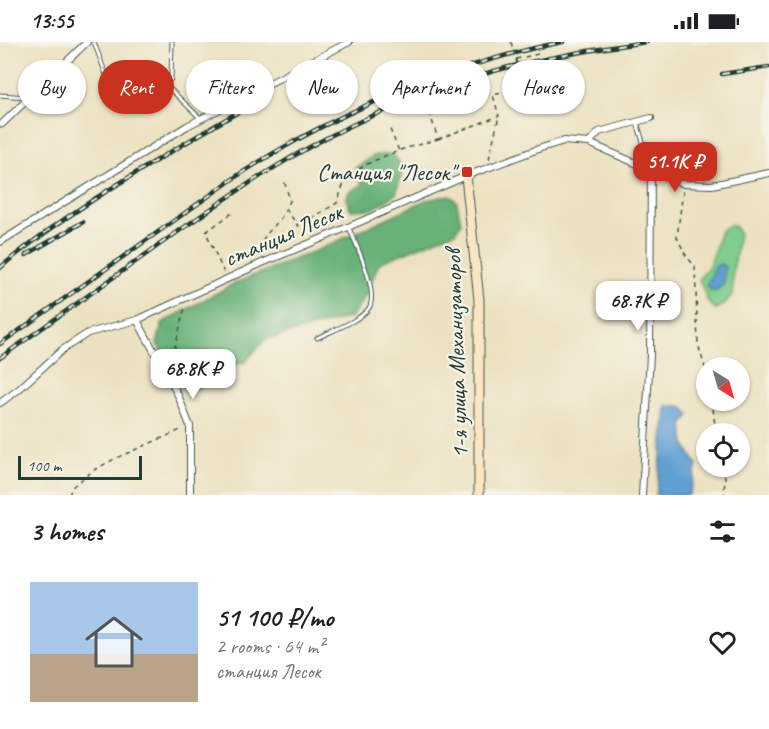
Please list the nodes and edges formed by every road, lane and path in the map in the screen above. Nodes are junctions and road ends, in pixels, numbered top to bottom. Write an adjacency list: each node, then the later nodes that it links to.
1 (87, 42): 8 (street)
2 (94, 42): 9 (lane)
3 (172, 42): 10 (lane)
4 (350, 42): 18 (street)
5 (512, 42): 7 (path, bridge)
6 (542, 53): 7 (path)
7 (516, 59): 16 (path, bridge)
8 (69, 60)
9 (101, 60)
10 (172, 60)
11 (174, 93): 18 (lane)
12 (0, 95): 13 (lane)
13 (18, 96)
14 (18, 110): 20 (street)
15 (430, 114): 22 (path)
16 (499, 116): 22 (path); 25 (path)
17 (651, 118): 19 (street)
18 (202, 119): 34 (street)
19 (637, 122): 23 (street); 26 (lane)
20 (2, 124)
21 (389, 127): 24 (path)
22 (438, 139): 24 (path)
23 (589, 143): 25 (street, станция Лесок); 26 (street, станция Лесок)
24 (399, 151): 31 (path)
25 (487, 168): 28 (street, станция Лесок)
26 (651, 169): 30 (street, станция Лесок); 48 (street)
27 (769, 173): 30 (street, станция Лесок)
28 (466, 176): 33 (street, станция Лесок); 47 (street, 1-я улица Механизаторов)
29 (284, 180): 31 (path)
30 (684, 184): 40 (path)
31 (286, 209): 35 (path)
32 (232, 213): 36 (path)
33 (349, 227): 35 (street, станция Лесок); 39 (lane)
34 (0, 243)
35 (254, 266): 36 (street, станция Лесок)
36 (226, 279): 37 (street, станция Лесок)
37 (187, 297): 38 (street, станция Лесок); 41 (path)
38 (137, 320): 41 (street); 42 (street, станция Лесок)
39 (317, 338)
40 (702, 357)
41 (168, 377): 43 (street)
42 (0, 403)
43 (190, 426): 45 (path); 46 (street)
44 (725, 477): 49 (path)
45 (69, 495)
46 (190, 495)
47 (479, 495)
48 (642, 495)
49 (724, 495)

